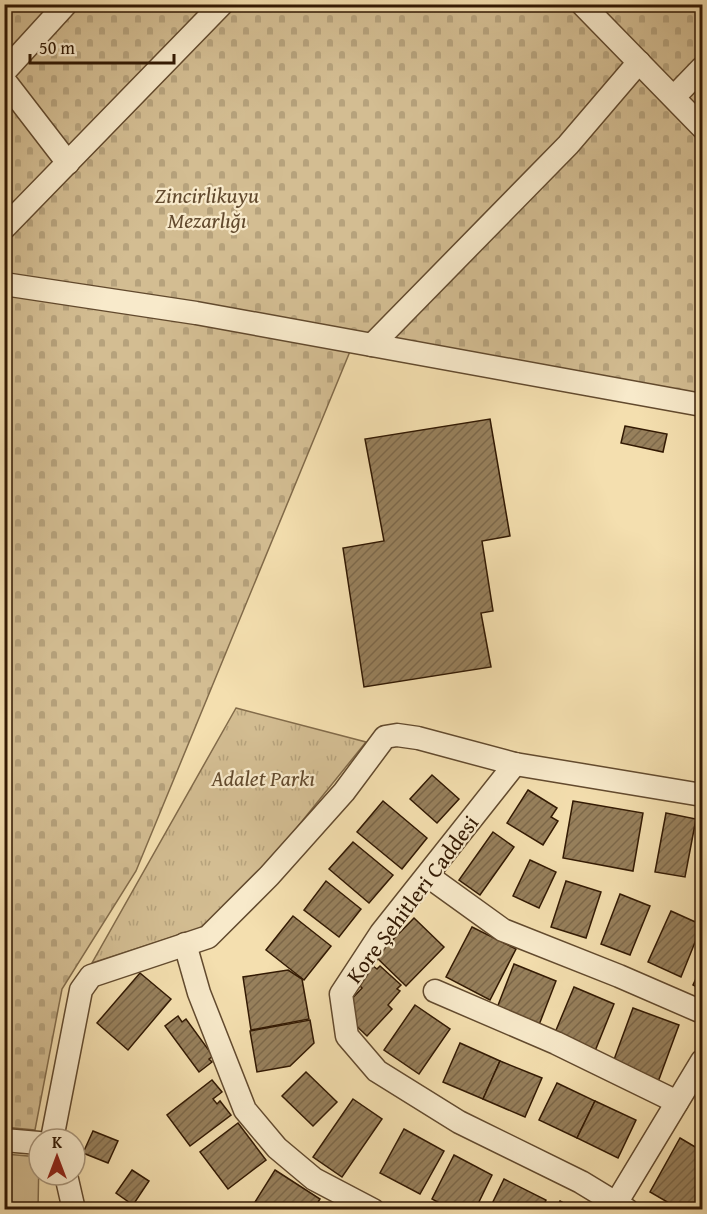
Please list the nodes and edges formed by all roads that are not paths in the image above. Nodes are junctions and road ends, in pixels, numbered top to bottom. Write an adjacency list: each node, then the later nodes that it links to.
1 (66, 4): 6 (street)
2 (222, 4): 10 (street)
3 (582, 4): 4 (street)
4 (639, 62): 8 (street); 13 (street)
5 (702, 68): 8 (street)
6 (4, 72)
7 (4, 80): 10 (street)
8 (674, 97): 9 (street)
9 (702, 127)
10 (68, 163): 11 (street)
11 (4, 228)
12 (4, 284): 13 (street)
13 (372, 345): 14 (street)
14 (702, 405)
15 (515, 764): 16 (street); 17 (street, Kore Şehitleri Caddesi); 18 (street)
16 (702, 795)
17 (428, 876): 20 (street); 27 (street, Kore Şehitleri Caddesi)
18 (185, 944): 23 (street); 29 (street)
19 (435, 991): 22 (street)
20 (702, 1012)
21 (702, 1061): 22 (street)
22 (677, 1102): 27 (street)
23 (54, 1127)
24 (4, 1140): 25 (street)
25 (27, 1142)
26 (69, 1187): 28 (street)
27 (618, 1208)
28 (74, 1209)
29 (373, 1209)

